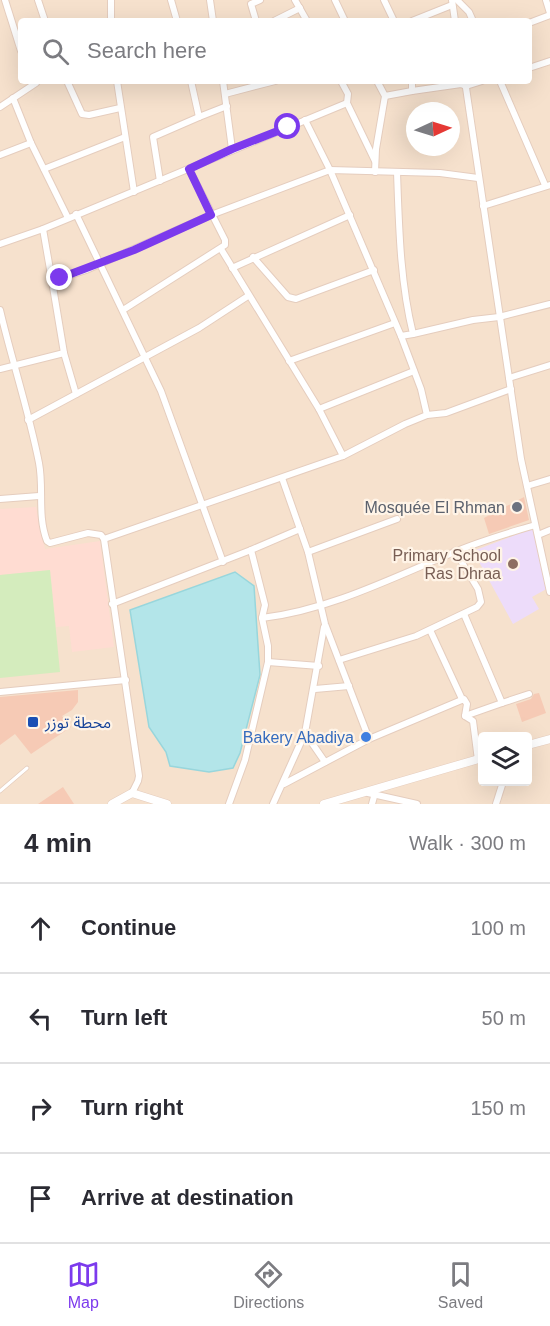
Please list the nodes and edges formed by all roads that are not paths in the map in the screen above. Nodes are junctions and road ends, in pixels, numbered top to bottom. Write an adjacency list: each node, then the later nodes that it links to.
1 (5, 0): 28 (street)
2 (38, 0): 15 (street)
3 (111, 0): 16 (street)
4 (171, 0): 17 (street)
5 (210, 0): 18 (street)
6 (260, 0): 11 (street)
7 (295, 0): 13 (street)
8 (335, 0): 22 (street)
9 (384, 0): 23 (street)
10 (546, 0): 14 (street)
11 (251, 2): 19 (street)
12 (454, 2): 24 (street); 25 (street); 26 (street)
13 (300, 8): 20 (street); 21 (street)
14 (550, 14): 27 (street)
15 (44, 18)
16 (111, 18)
17 (176, 18)
18 (213, 18)
19 (255, 18)
20 (280, 18)
21 (306, 18)
22 (344, 18)
23 (393, 18)
24 (419, 18)
25 (455, 18)
26 (472, 18)
27 (532, 22)
28 (18, 37)
29 (550, 61): 30 (street)
30 (532, 67)
31 (34, 84): 45 (street)
32 (68, 84): 49 (street)
33 (117, 84): 49 (street)
34 (192, 84): 50 (street)
35 (223, 84): 43 (street)
36 (260, 84): 43 (street)
37 (343, 84): 46 (street)
38 (379, 84): 44 (street)
39 (412, 84): 42 (street)
40 (465, 84): 42 (street); 62 (street)
41 (501, 84): 64 (street)
42 (412, 91): 44 (street)
43 (225, 94): 47 (street)
44 (386, 96): 56 (street)
45 (13, 98): 48 (street); 53 (street)
46 (347, 103): 51 (street); 56 (street)
47 (226, 106): 50 (street); 54 (street)
48 (0, 107)
49 (120, 108): 52 (street)
50 (199, 117): 63 (street)
51 (305, 120): 54 (street); 59 (street)
52 (124, 137): 57 (street); 65 (street)
53 (31, 142): 55 (street); 57 (street)
54 (232, 149): 58 (street)
55 (0, 155)
56 (375, 161): 60 (street)
57 (44, 169): 70 (street)
58 (189, 169): 63 (street); 68 (street)
59 (330, 170): 60 (street); 68 (street); 69 (street)
60 (375, 172): 61 (street)
61 (397, 172): 62 (street); 85 (street)
62 (478, 178): 66 (street)
63 (160, 181): 65 (street)
64 (548, 185): 66 (street)
65 (134, 192): 67 (street)
66 (483, 206): 83 (street)
67 (76, 214): 70 (street); 75 (street)
68 (211, 215): 73 (street); 75 (street)
69 (350, 215): 74 (street); 77 (street)
70 (68, 218): 71 (street)
71 (43, 229): 72 (street); 78 (street)
72 (0, 244)
73 (221, 249): 76 (street); 82 (street)
74 (254, 258): 76 (street); 77 (street)
75 (100, 264): 78 (street); 82 (street)
76 (232, 268): 79 (street)
77 (374, 270): 84 (street)
78 (52, 281): 87 (street)
79 (248, 296): 88 (street); 89 (street)
80 (550, 304): 83 (street)
81 (0, 310): 91 (street)
82 (123, 310): 88 (street)
83 (499, 317): 85 (street); 94 (street)
84 (395, 323): 86 (street); 89 (street)
85 (413, 334): 86 (street)
86 (401, 336): 93 (street)
87 (63, 353): 91 (street); 96 (street)
88 (147, 357): 96 (street); 106 (street)
89 (289, 361): 97 (street)
90 (550, 365): 94 (street)
91 (13, 366): 92 (street); 99 (street)
92 (0, 369)
93 (414, 371): 97 (street); 98 (street)
94 (509, 378): 95 (street)
95 (511, 389): 98 (street); 103 (street)
96 (76, 394): 99 (street)
97 (319, 409): 100 (street)
98 (427, 415): 100 (street)
99 (28, 420): 104 (street)
100 (343, 456): 101 (street)
101 (282, 478): 106 (street); 109 (street)
102 (550, 479): 103 (street)
103 (527, 486): 108 (street)
104 (39, 496): 105 (street); 112 (street)
105 (0, 499)
106 (202, 506): 112 (street); 117 (street)
107 (397, 519): 115 (street)
108 (535, 525): 111 (street); 114 (street)
109 (300, 529): 113 (street); 115 (street)
110 (550, 530): 111 (street)
111 (538, 535): 116 (street)
112 (104, 539): 119 (street)
113 (251, 550): 117 (street); 122 (street)
114 (455, 551): 120 (street); 121 (street)
115 (308, 552): 120 (street)
116 (547, 556): 118 (street)
117 (223, 562): 119 (street)
118 (550, 592)
119 (112, 604): 128 (street)
120 (320, 606): 122 (street); 123 (street)
121 (464, 614): 124 (street); 134 (street)
122 (262, 618): 126 (street)
123 (325, 624): 125 (street); 127 (street)
124 (430, 630): 125 (street); 133 (street)
125 (339, 660): 129 (street)
126 (268, 662): 127 (street); 153 (street)
127 (319, 666): 130 (street)
128 (126, 680): 131 (street); 147 (street)
129 (349, 686): 130 (street); 137 (street)
130 (315, 689): 136 (street)
131 (0, 692)
132 (529, 694): 134 (street)
133 (462, 699): 135 (street); 137 (street)
134 (502, 703): 135 (street)
135 (465, 716): 140 (street)
136 (305, 733): 142 (street); 144 (street)
137 (369, 739): 142 (street)
138 (550, 739): 139 (street)
139 (532, 744)
140 (478, 748)
141 (478, 760): 148 (street)
142 (325, 762): 144 (street)
143 (27, 768): 146 (lane)
144 (283, 784): 154 (street)
145 (502, 786): 158 (street)
146 (0, 791)
147 (132, 793): 150 (street); 151 (street)
148 (361, 793): 149 (street); 155 (street)
149 (375, 793): 156 (street); 157 (street)
150 (155, 802): 152 (street)
151 (113, 804)
152 (166, 804)
153 (229, 804)
154 (273, 804)
155 (324, 804)
156 (372, 804)
157 (417, 804)
158 (496, 804)

